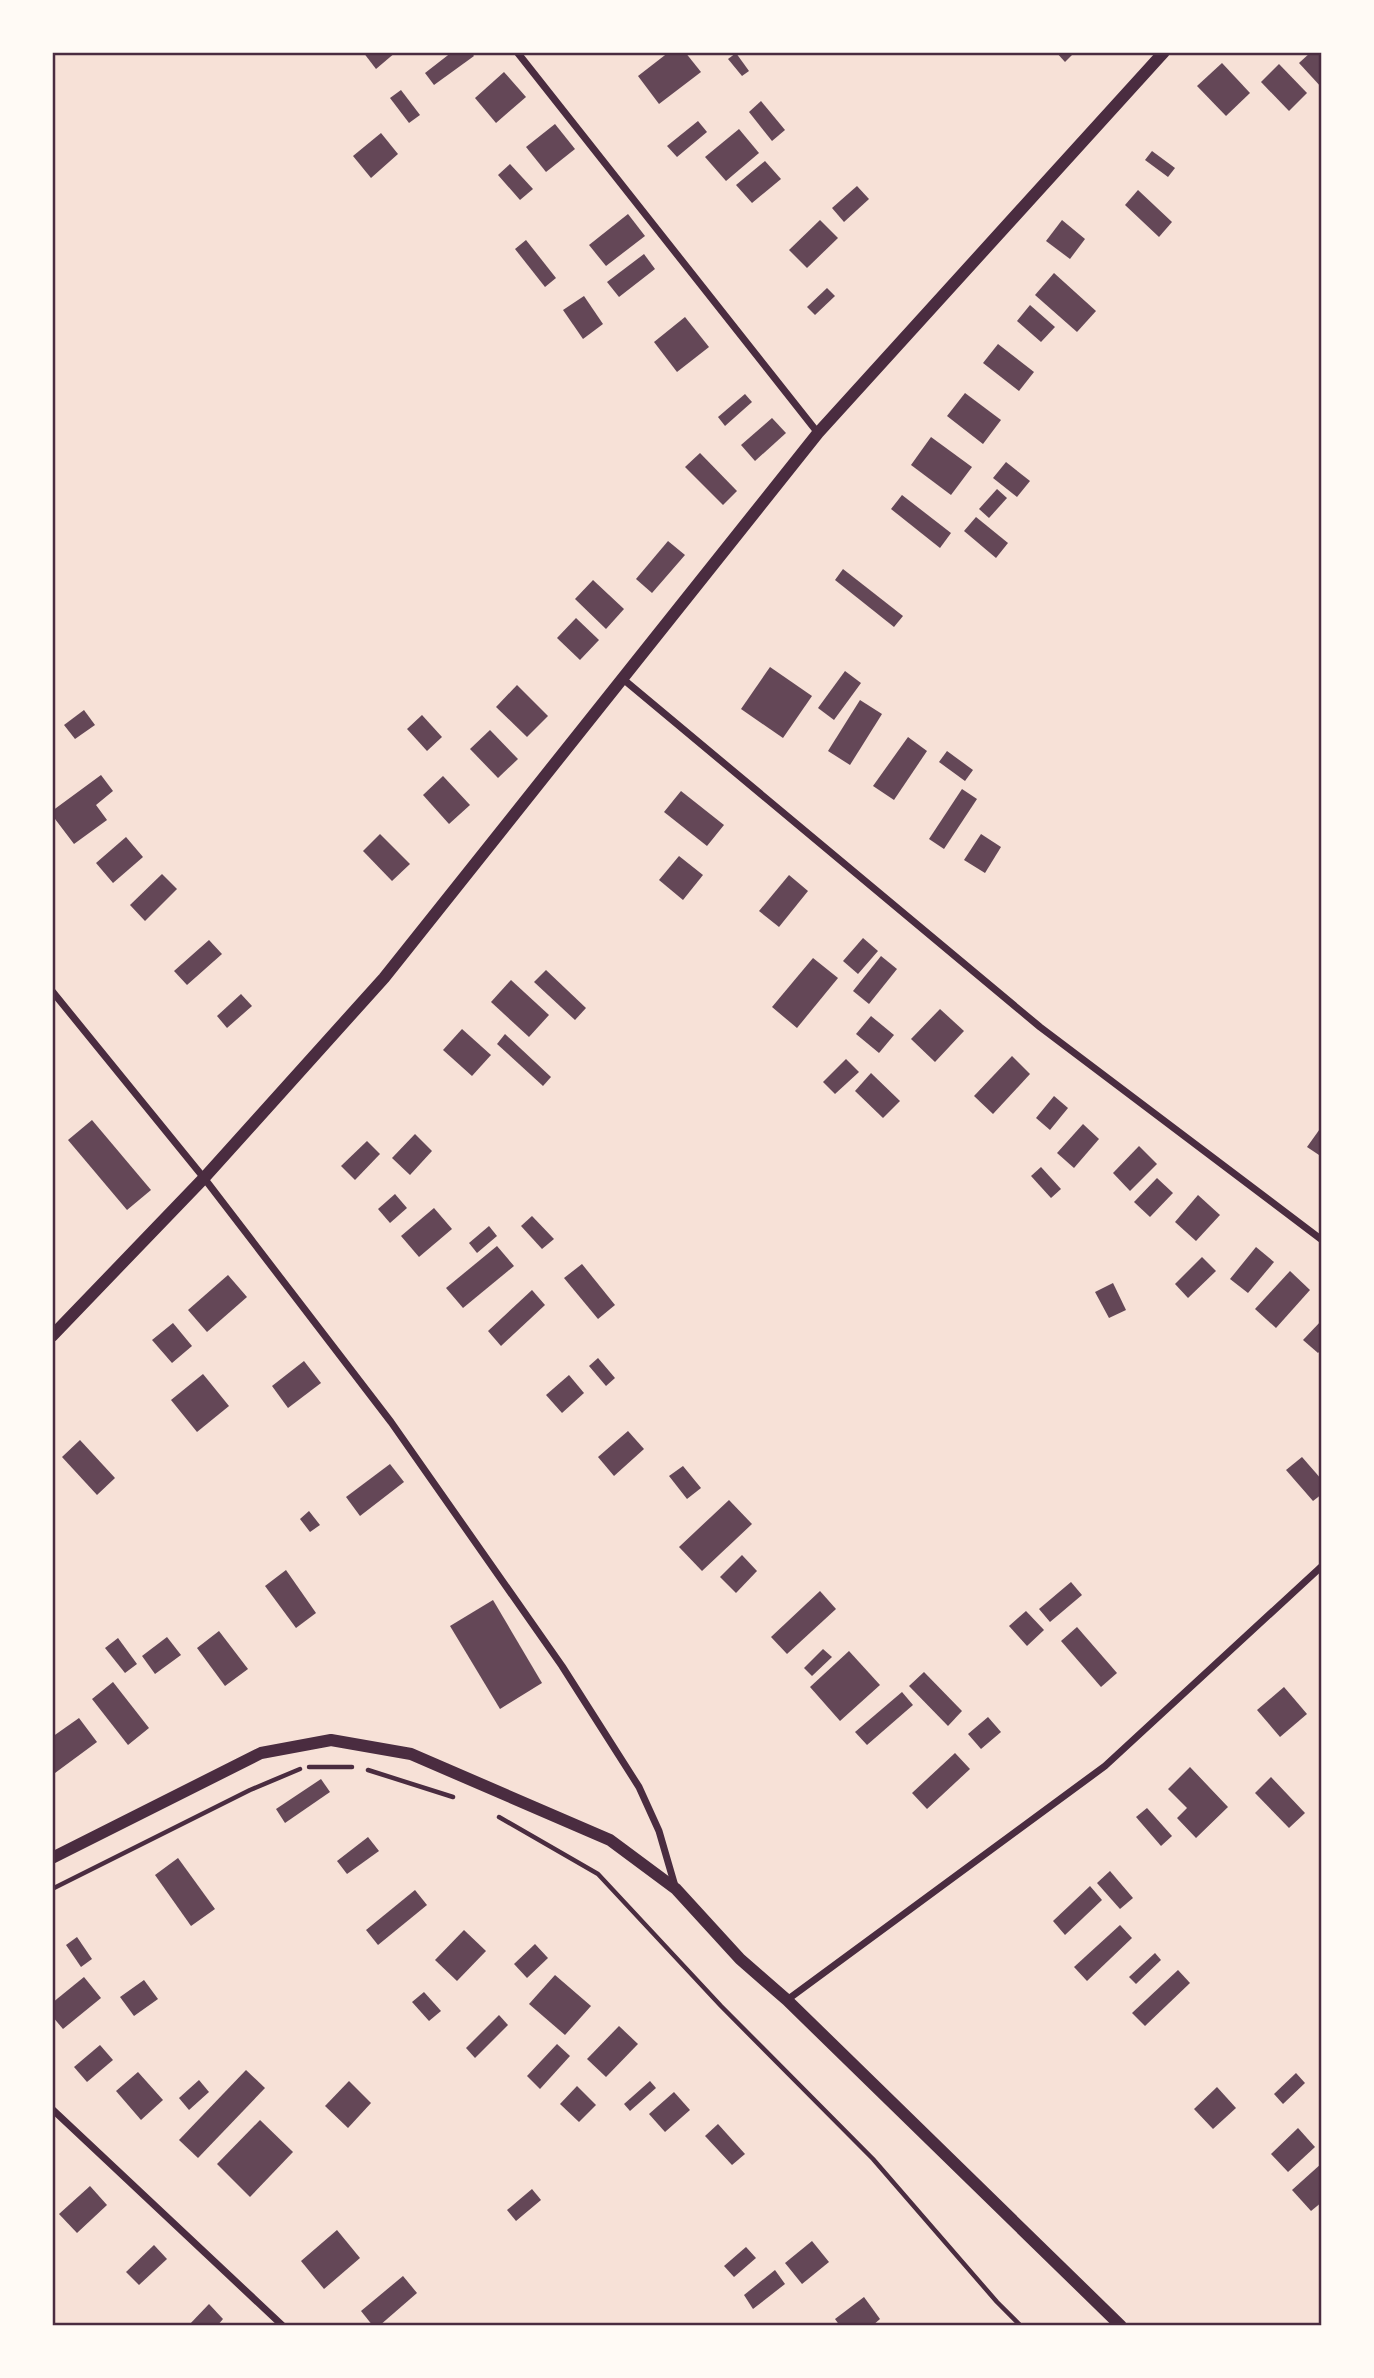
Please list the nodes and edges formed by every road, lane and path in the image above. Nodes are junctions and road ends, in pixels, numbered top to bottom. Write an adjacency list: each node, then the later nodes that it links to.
1 (517, 52): 3 (street)
2 (1164, 52): 3 (street)
3 (818, 433): 4 (street)
4 (623, 679): 6 (street); 7 (street)
5 (52, 991): 6 (street)
6 (204, 1178): 8 (street); 14 (street)
7 (1321, 1240)
8 (52, 1336)
9 (1321, 1566): 15 (street)
10 (458, 1799): 13 (path)
11 (492, 1813): 18 (path)
12 (52, 1858): 14 (street)
13 (52, 1889)
14 (676, 1889): 15 (street)
15 (787, 2000): 19 (street)
16 (52, 2109): 17 (street)
17 (283, 2326)
18 (1021, 2326)
19 (1121, 2326)

